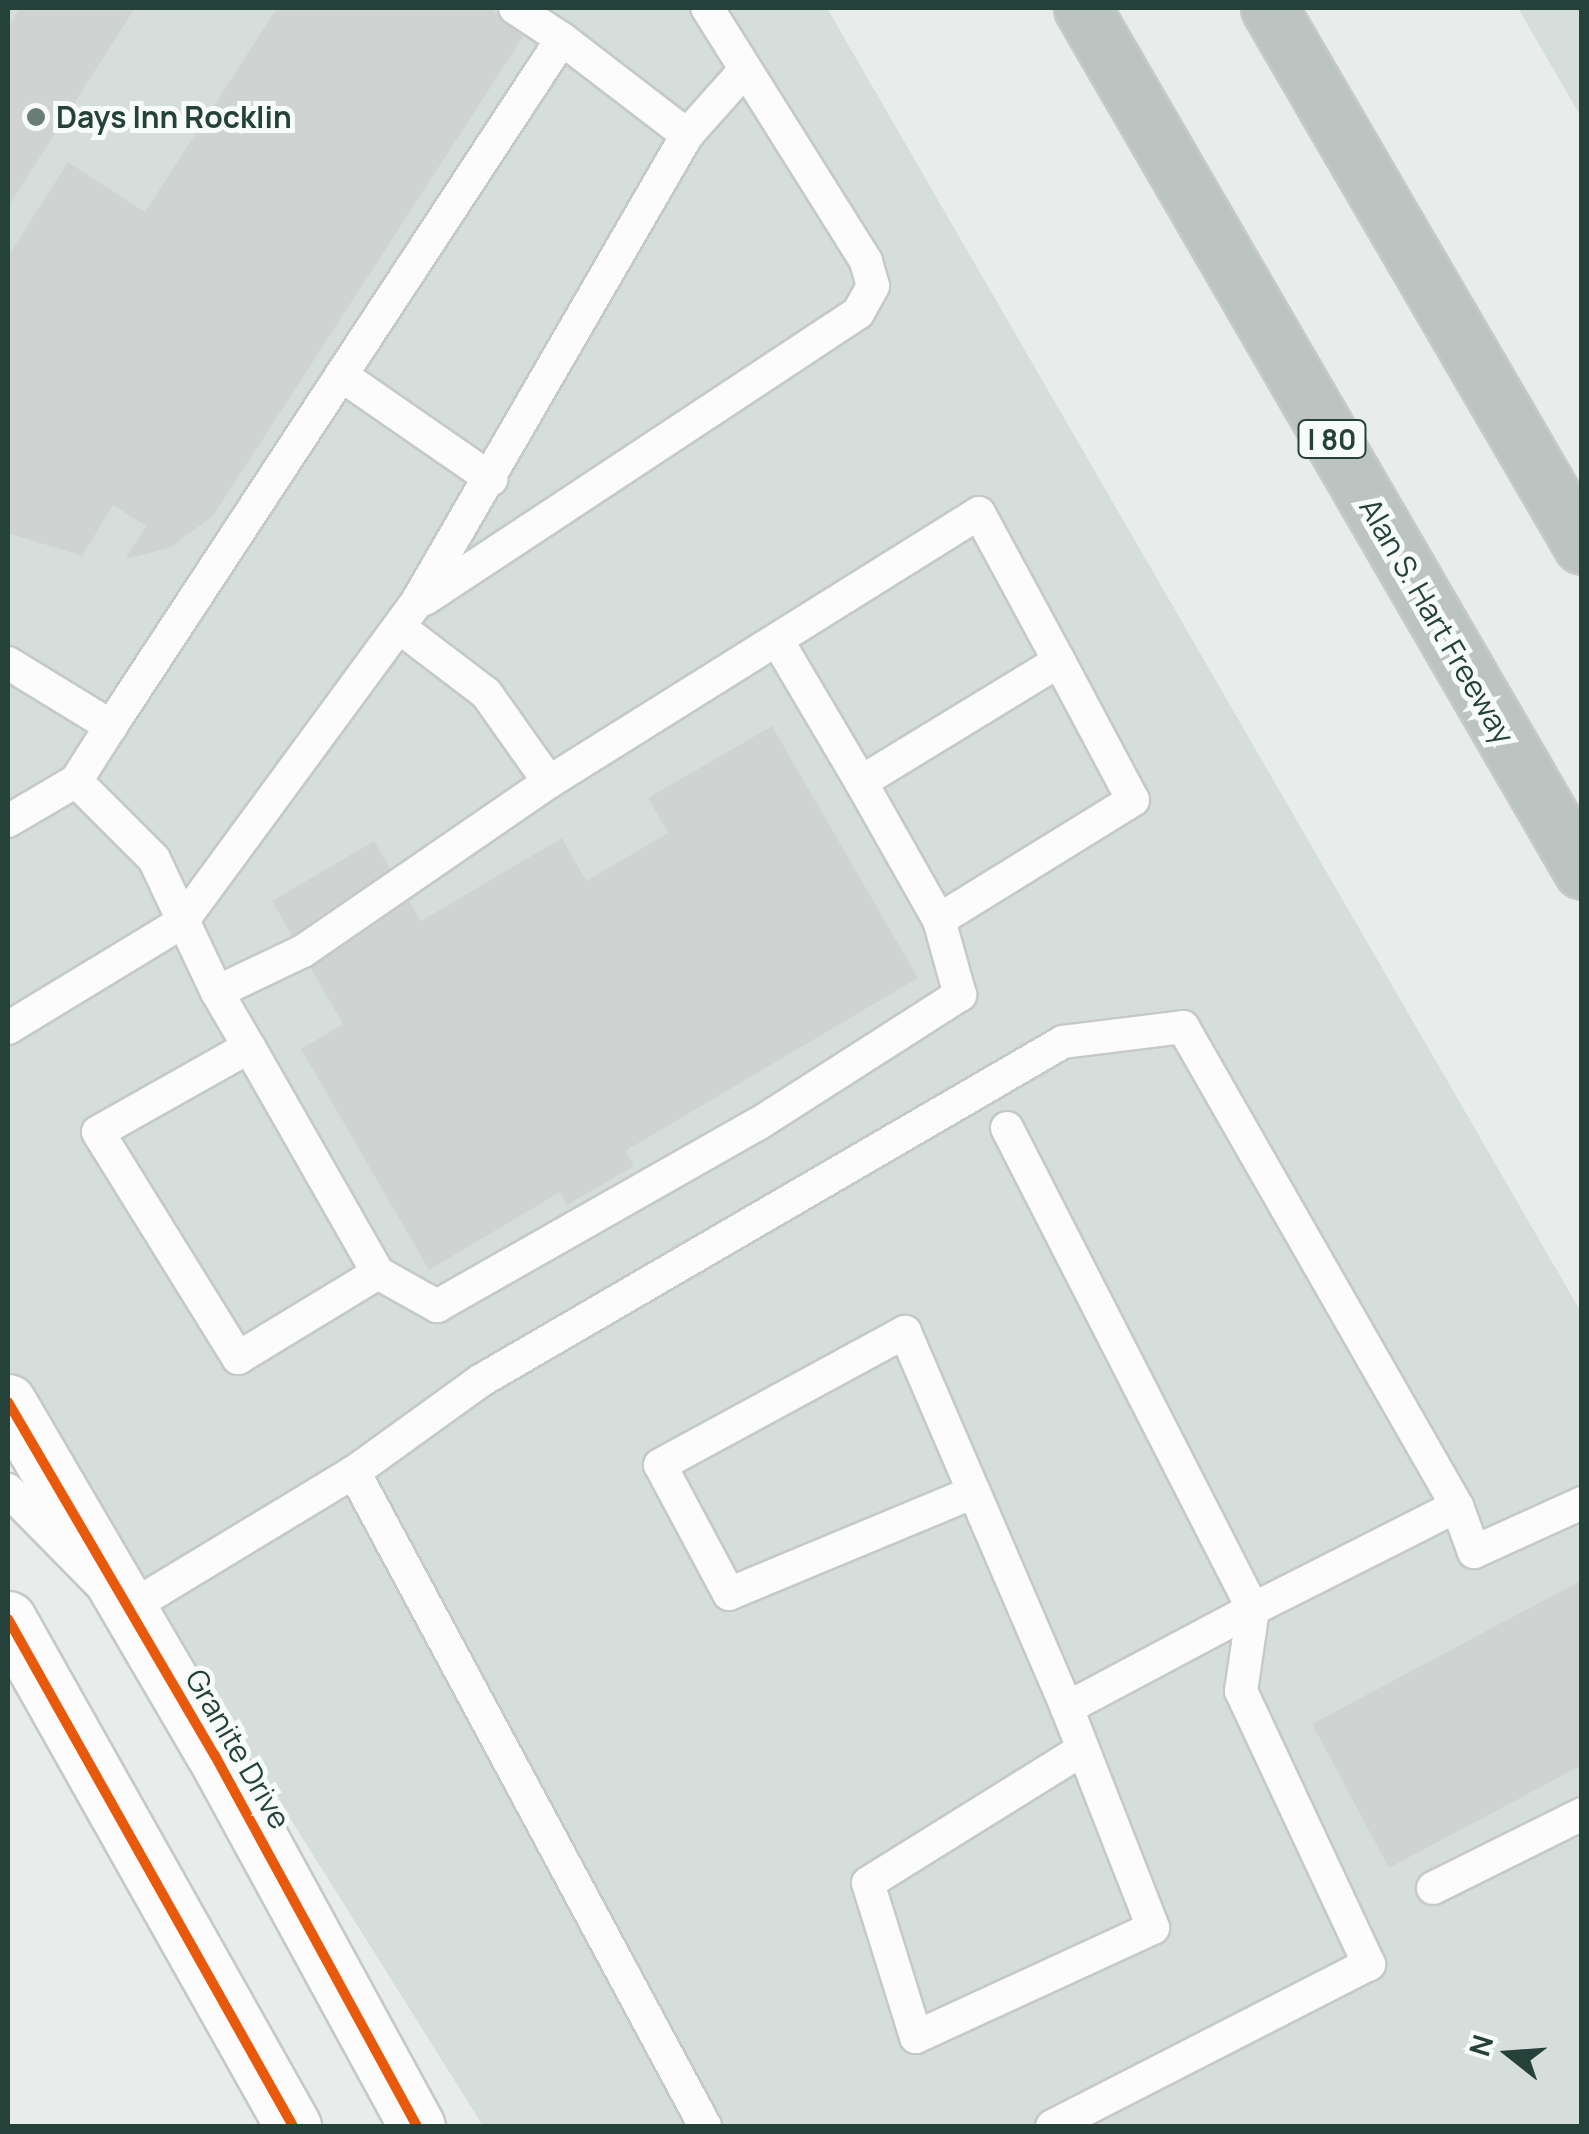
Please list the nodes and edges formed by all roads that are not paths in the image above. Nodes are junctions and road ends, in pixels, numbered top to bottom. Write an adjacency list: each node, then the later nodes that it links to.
1 (514, 8): 5 (lane)
2 (707, 8): 6 (lane)
3 (1082, 8): 20 (highway, Alan S. Hart Freeway / I 80)
4 (1269, 8): 10 (highway)
5 (562, 39): 7 (lane); 8 (lane)
6 (744, 71): 7 (lane); 11 (lane)
7 (687, 135): 9 (lane)
8 (341, 375): 9 (lane); 15 (lane)
9 (491, 479): 11 (lane)
10 (1582, 546)
11 (408, 616): 17 (lane); 22 (lane)
12 (777, 640): 13 (lane); 17 (lane); 18 (lane)
13 (1059, 662): 18 (lane); 21 (lane)
14 (8, 664): 15 (lane)
15 (111, 726): 16 (lane)
16 (76, 781): 19 (lane); 22 (lane)
17 (550, 782): 23 (lane)
18 (860, 782): 21 (lane)
19 (8, 821)
20 (1582, 871)
21 (939, 920): 27 (lane)
22 (180, 923): 23 (lane); 24 (lane)
23 (217, 992): 25 (lane)
24 (8, 1028)
25 (249, 1047): 27 (lane); 27 (lane)
26 (1007, 1128): 34 (lane)
27 (378, 1273)
28 (8, 1402): 35 (street, Granite Drive)
29 (354, 1472): 33 (lane); 35 (lane); 45 (lane)
30 (8, 1490): 35 (lane)
31 (974, 1492): 31 (lane); 37 (lane)
32 (1582, 1503): 33 (lane)
33 (1458, 1506): 34 (lane)
34 (1253, 1608): 37 (lane); 46 (lane)
35 (126, 1610): 44 (street, Granite Drive)
36 (8, 1618): 41 (street)
37 (1067, 1708): 38 (lane)
38 (1083, 1749): 38 (lane)
39 (1582, 1814): 40 (lane)
40 (1433, 1888)
41 (248, 2038): 42 (street); 43 (lane)
42 (293, 2126)
43 (321, 2126)
44 (417, 2126)
45 (705, 2126)
46 (1052, 2126)

